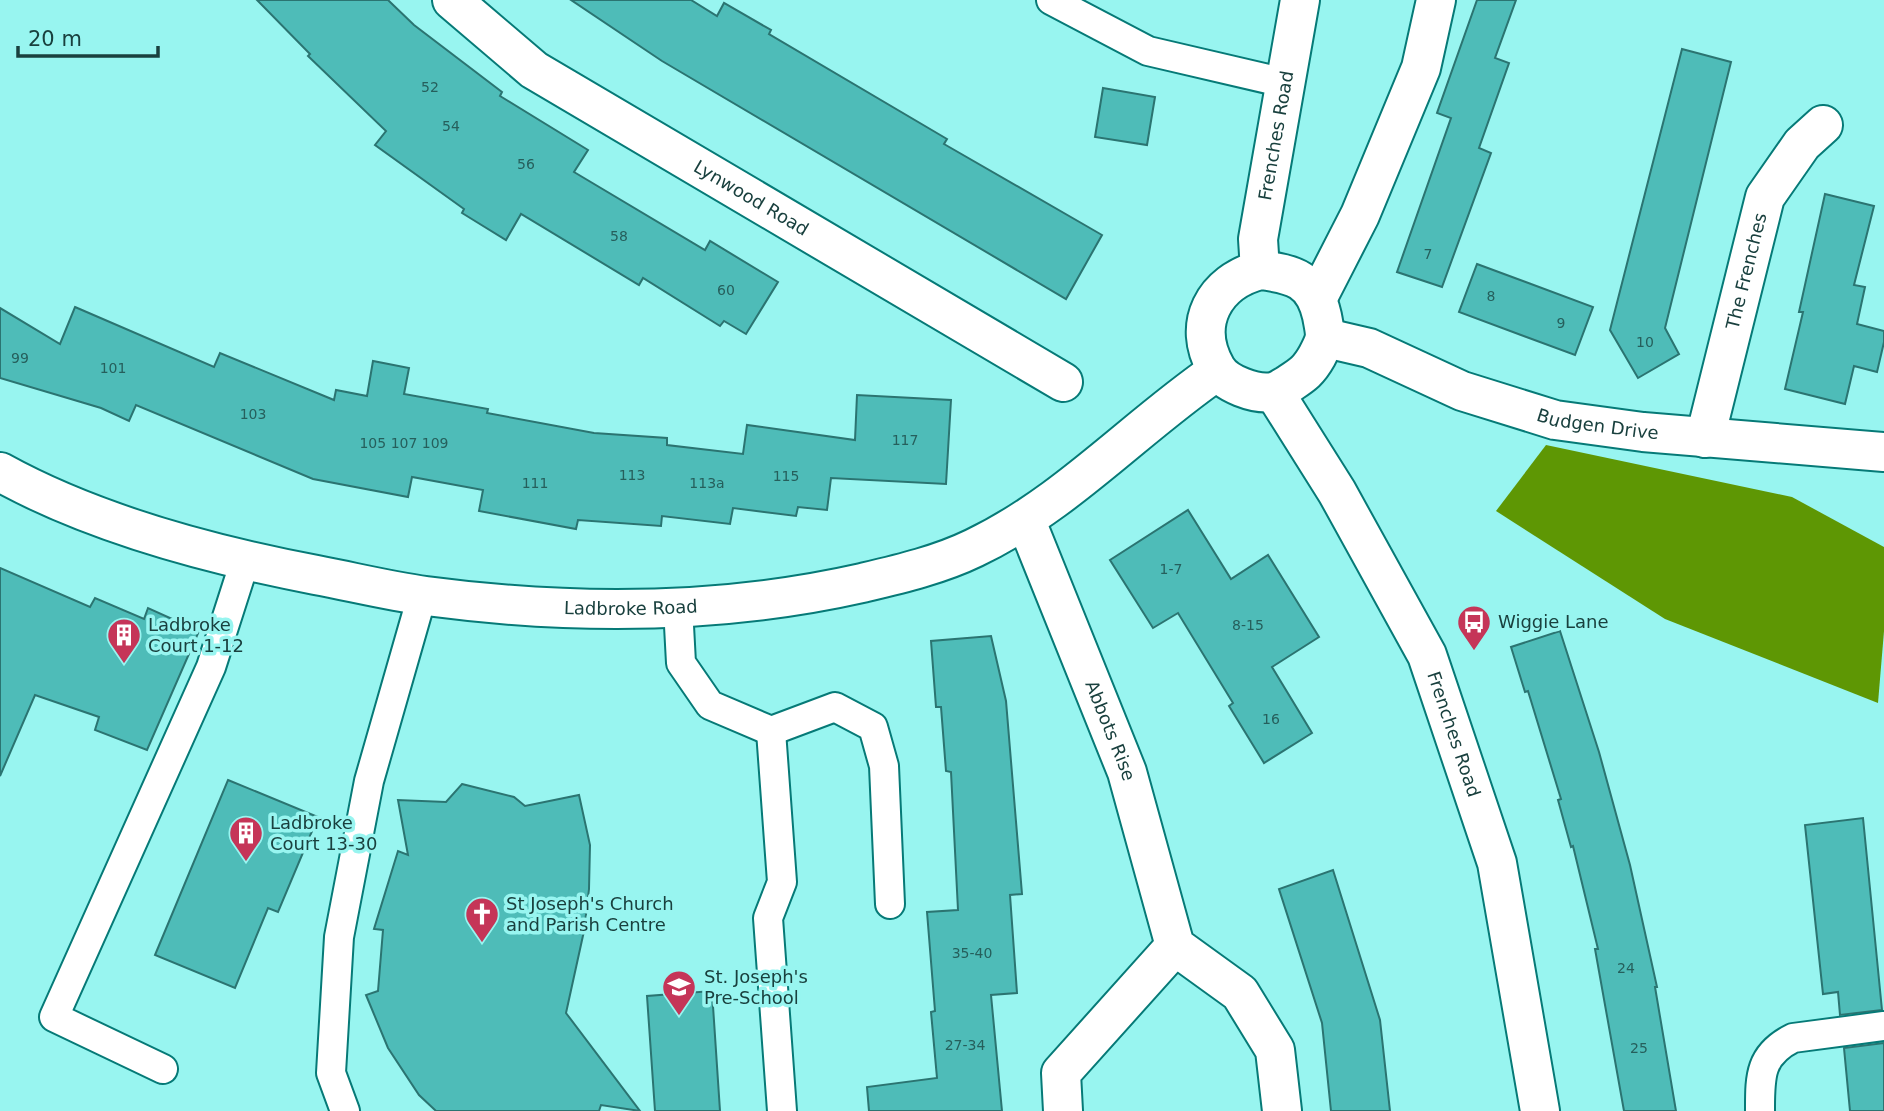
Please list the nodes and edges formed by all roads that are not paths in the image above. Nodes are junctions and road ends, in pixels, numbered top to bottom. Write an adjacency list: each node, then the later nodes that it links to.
1 (452, 0): 11 (street, Lynwood Road)
2 (1051, 0): 5 (lane)
3 (1300, 0): 5 (street, Frenches Road)
4 (1436, 0): 8 (street)
5 (1285, 83): 7 (street, Frenches Road)
6 (1823, 125): 13 (street, The Frenches)
7 (1260, 270): 8 (street); 10 (street)
8 (1318, 298): 9 (street)
9 (1326, 338): 12 (street); 13 (street, Budgen Drive)
10 (1217, 371): 12 (street); 16 (street, Ladbroke Road)
11 (1063, 382)
12 (1274, 392): 29 (street, Frenches Road)
13 (1705, 438): 14 (street, Budgen Drive)
14 (1884, 452)
15 (0, 472): 17 (street, Ladbroke Road)
16 (1026, 521): 19 (street, Ladbroke Road); 22 (street, Abbots Rise)
17 (245, 561): 18 (street, Ladbroke Road); 24 (lane)
18 (422, 596): 19 (street, Ladbroke Road); 25 (lane)
19 (678, 607): 20 (lane)
20 (771, 731): 21 (lane); 26 (lane)
21 (890, 904)
22 (1175, 946): 27 (street); 28 (street)
23 (1884, 1026): 30 (lane)
24 (163, 1069)
25 (345, 1111)
26 (782, 1111)
27 (1063, 1111)
28 (1282, 1111)
29 (1540, 1111)
30 (1760, 1111)

